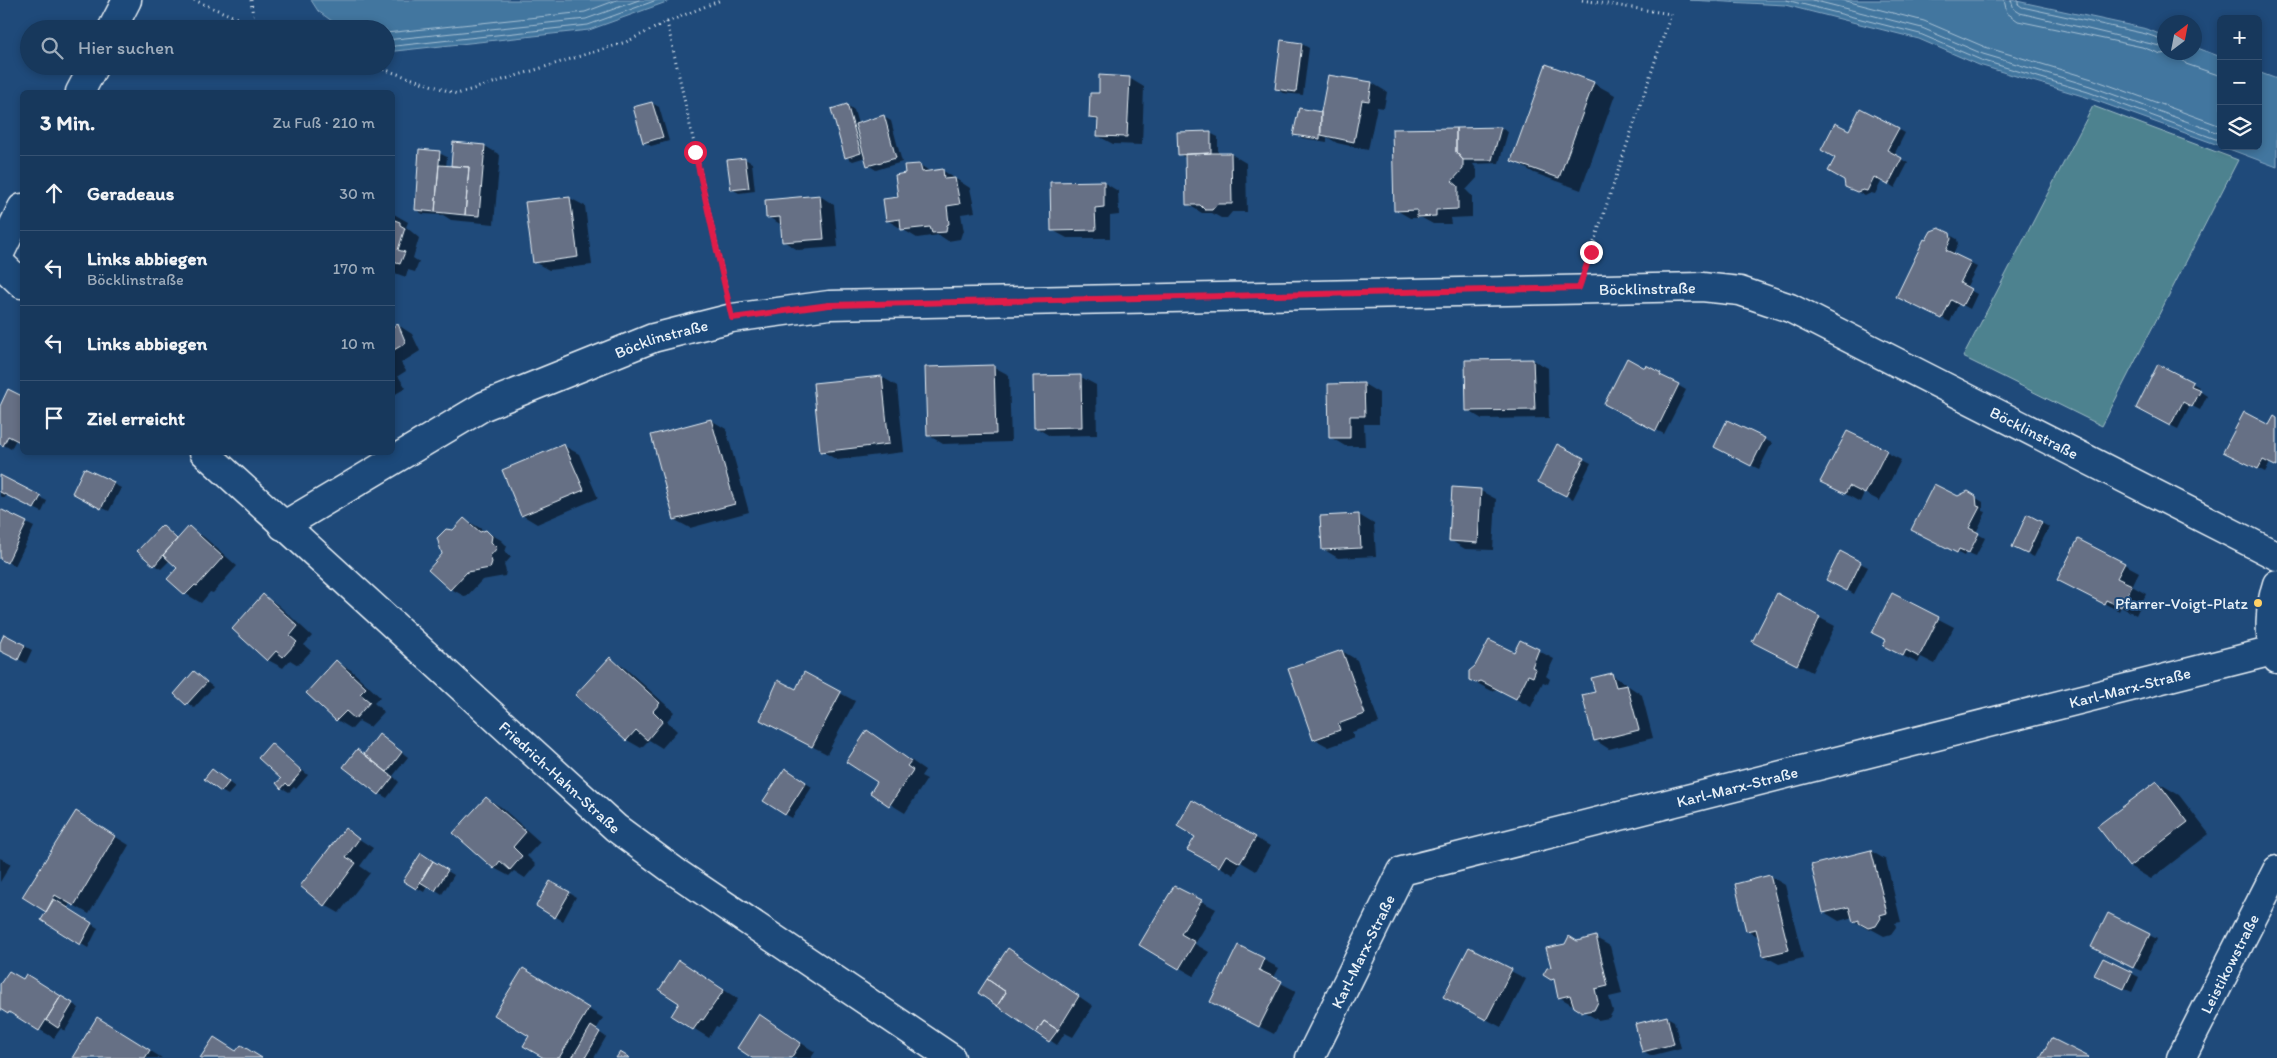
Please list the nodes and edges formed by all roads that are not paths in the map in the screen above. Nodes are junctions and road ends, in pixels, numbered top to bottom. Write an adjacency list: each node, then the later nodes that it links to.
1 (127, 0): 2 (street)
2 (117, 20)
3 (89, 75): 4 (street)
4 (81, 90)
5 (20, 212): 6 (street)
6 (0, 253)
7 (0, 263): 8 (street)
8 (20, 282)
9 (207, 455): 10 (street, Friedrich-Hahn-Straße)
10 (283, 526): 11 (street, Böcklinstraße); 15 (street, Friedrich-Hahn-Straße)
11 (2277, 556)
12 (2277, 584): 13 (street)
13 (2275, 655): 16 (street, Karl-Marx-Straße)
14 (2277, 870): 17 (street, Leistikowstraße)
15 (951, 1058)
16 (1310, 1058)
17 (2181, 1058)

